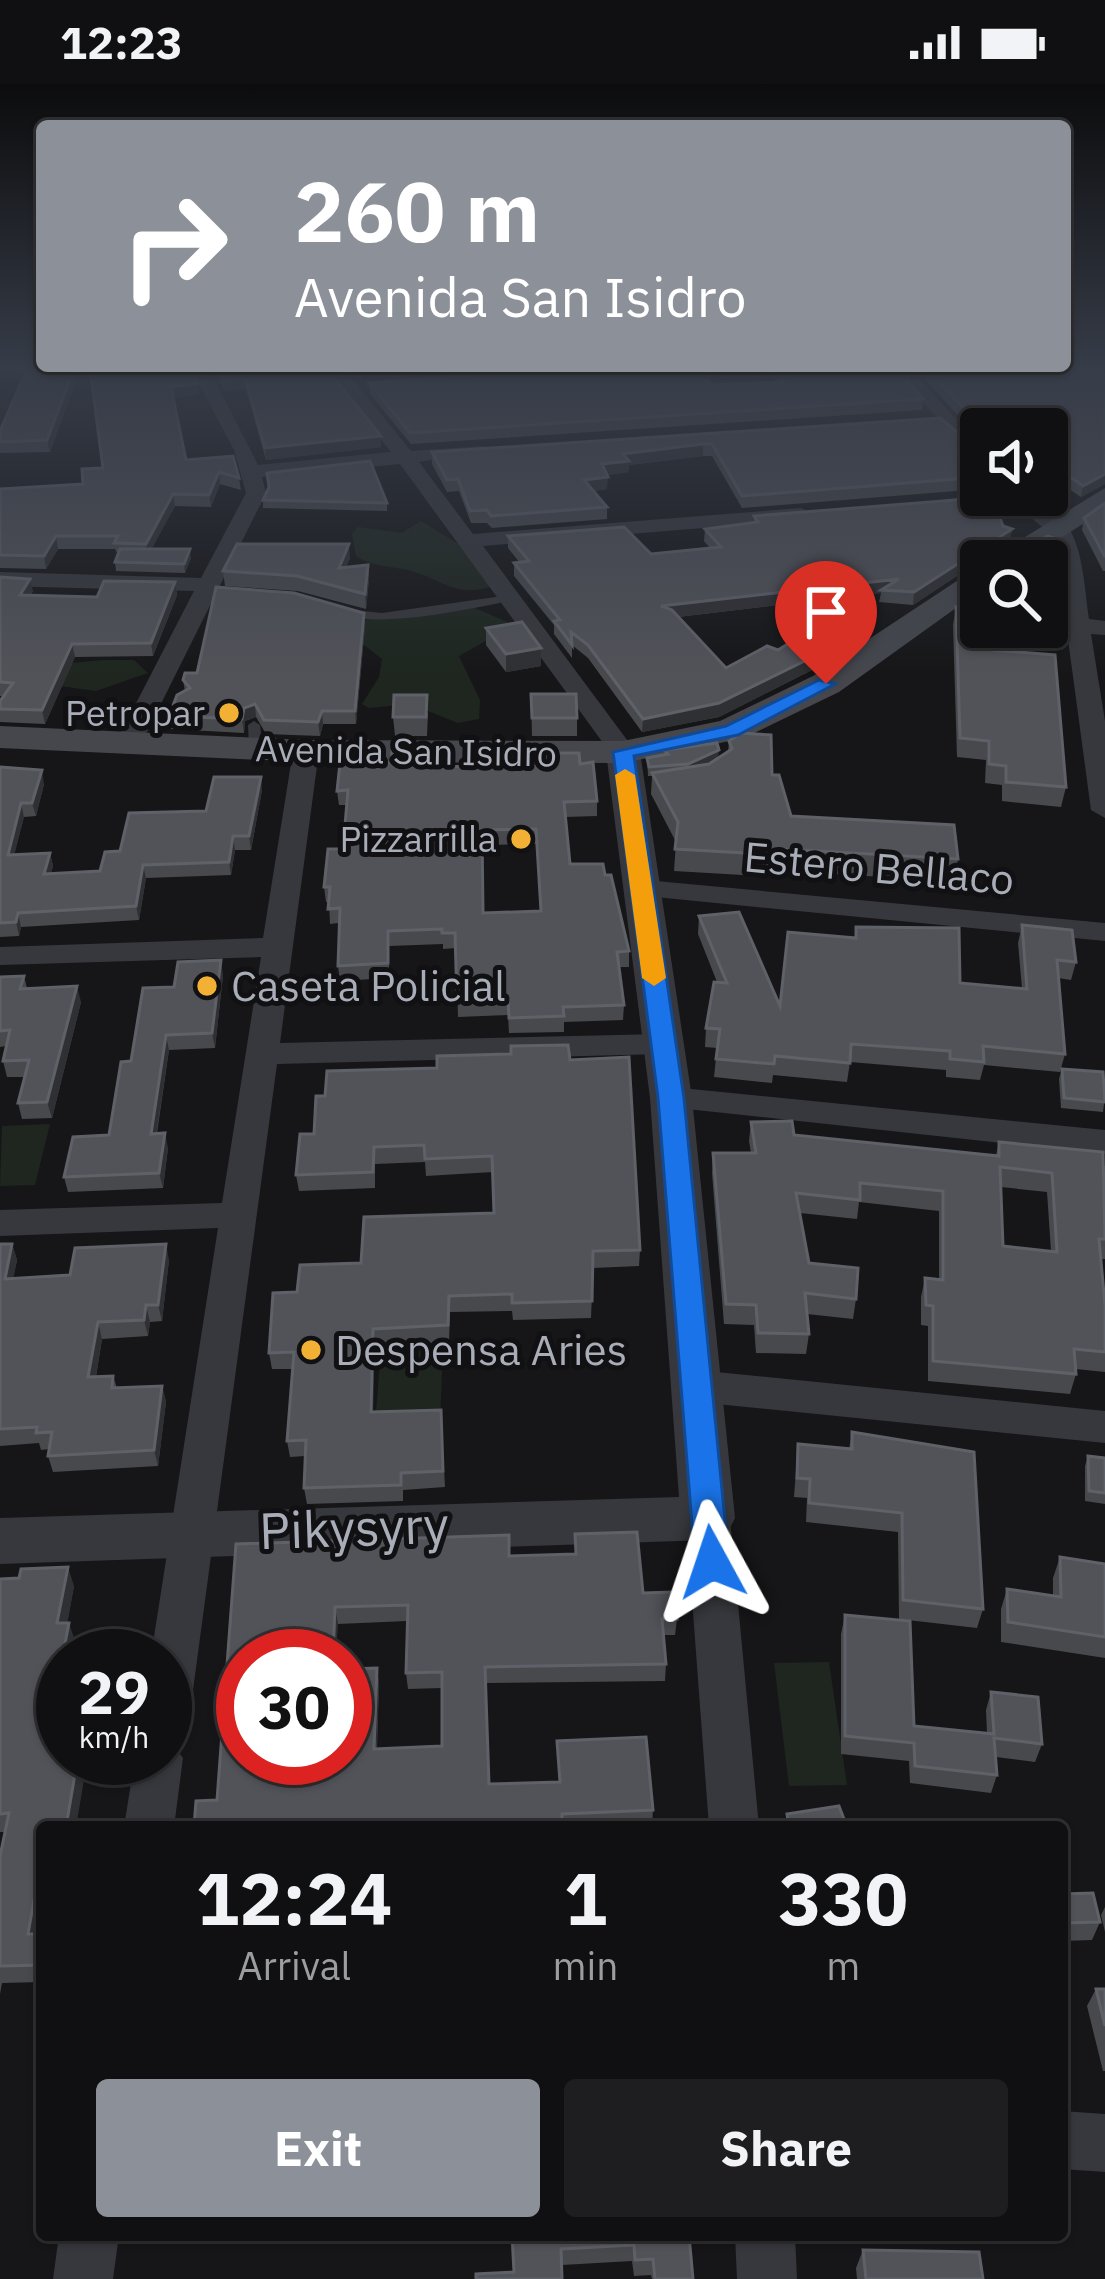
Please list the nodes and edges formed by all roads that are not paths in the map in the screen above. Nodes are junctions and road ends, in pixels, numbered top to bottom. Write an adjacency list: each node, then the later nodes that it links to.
1 (259, 471): 3 (street)
2 (416, 471): 11 (street)
3 (254, 472): 13 (street)
4 (1105, 497): 9 (main road)
5 (960, 501): 6 (street)
6 (920, 504)
7 (824, 512): 11 (street)
8 (1045, 516): 9 (street)
9 (1057, 524): 10 (main road); 17 (street)
10 (1033, 540)
11 (468, 541): 14 (street)
12 (0, 580): 13 (street)
13 (217, 590): 19 (street)
14 (510, 598): 16 (lane); 21 (street)
15 (960, 599): 21 (main road, Avenida San Isidro)
16 (323, 606)
17 (1092, 627): 22 (street)
18 (0, 736): 19 (main road, Avenida San Isidro)
19 (128, 744): 20 (main road, Avenida San Isidro)
20 (306, 751): 21 (main road, Avenida San Isidro); 25 (street)
21 (633, 774): 23 (street)
22 (1105, 810)
23 (645, 889): 24 (street, Estero Bellaco); 27 (street)
24 (1105, 932)
25 (278, 947): 26 (street); 28 (street)
26 (0, 956)
27 (662, 1044): 28 (street); 29 (street)
28 (262, 1054): 31 (street)
29 (671, 1098): 30 (street); 33 (street)
30 (1105, 1142)
31 (239, 1215): 32 (street); 36 (street)
32 (0, 1223)
33 (696, 1386): 34 (street); 35 (street)
34 (1105, 1427)
35 (708, 1518): 36 (street, Pikysyry); 41 (street)
36 (193, 1532): 37 (street, Pikysyry); 38 (street)
37 (0, 1540)
38 (179, 1629)
39 (155, 1785): 40 (street)
40 (150, 1821)
41 (733, 1821)
42 (1068, 2140): 43 (street)
43 (1105, 2143)
44 (88, 2241): 46 (street)
45 (765, 2241): 47 (street)
46 (83, 2279)
47 (767, 2279)

